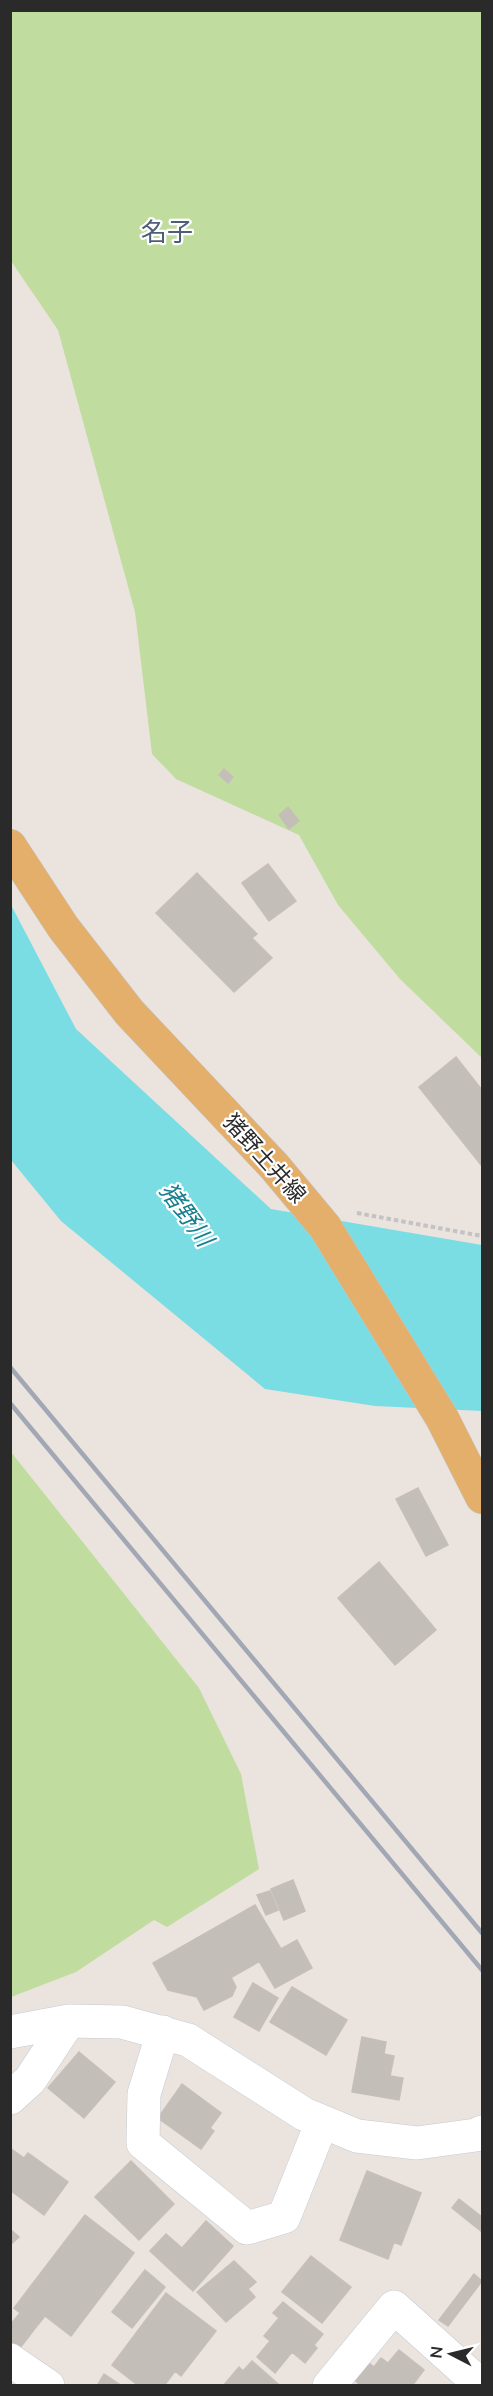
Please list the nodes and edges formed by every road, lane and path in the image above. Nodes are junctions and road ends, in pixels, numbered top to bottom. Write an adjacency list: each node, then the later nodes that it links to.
1 (10, 846): 2 (main road, 猪野土井線)
2 (318, 1219): 3 (path); 4 (main road, 猪野土井線)
3 (483, 1236)
4 (483, 1497)
5 (69, 2020): 6 (street); 7 (street); 8 (street)
6 (10, 2032)
7 (163, 2032): 9 (street); 9 (street)
8 (10, 2097)
9 (322, 2122): 10 (street)
10 (483, 2132)
11 (10, 2360): 12 (street)
12 (48, 2385)
13 (329, 2385): 14 (street)
14 (482, 2385)

